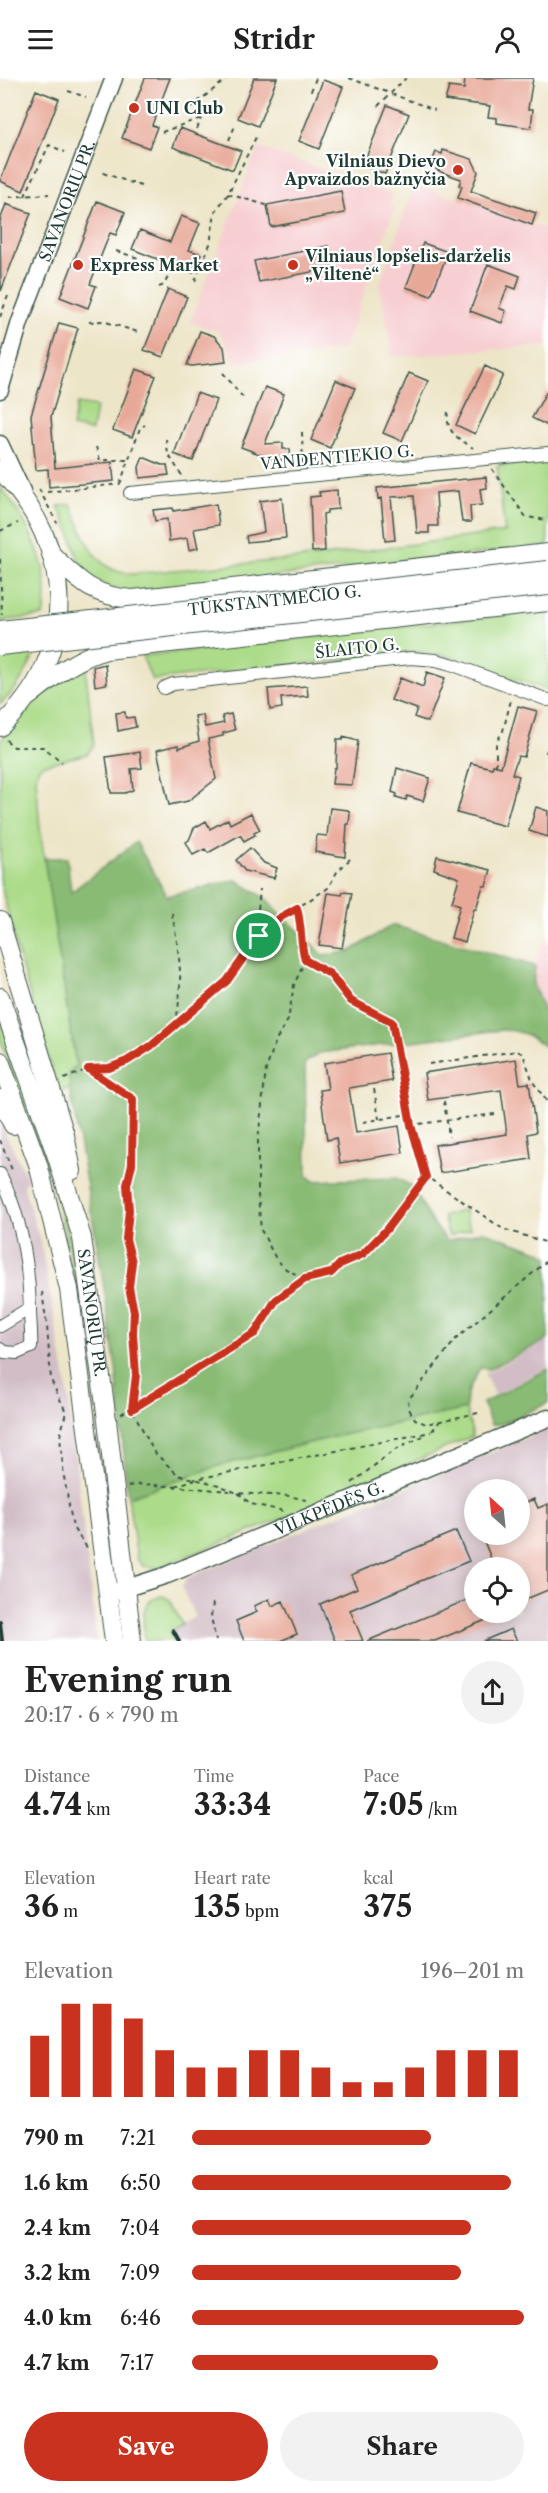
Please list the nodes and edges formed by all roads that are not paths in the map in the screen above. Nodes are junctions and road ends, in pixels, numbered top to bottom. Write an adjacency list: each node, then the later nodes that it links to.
1 (114, 78): 2 (main road, SAVANORIŲ PR.)
2 (20, 322): 3 (main road, SAVANORIŲ PR.); 4 (main road, SAVANORIŲ PR.)
3 (0, 360)
4 (0, 390)
5 (0, 444): 9 (main road)
6 (548, 453): 8 (street, VANDENTIEKIO G.)
7 (0, 470): 9 (highway)
8 (130, 493)
9 (32, 511): 11 (highway)
10 (548, 554): 11 (highway)
11 (53, 556): 18 (highway)
12 (548, 570): 15 (highway, TŪKSTANTMEČIO G., bridge)
13 (548, 586): 16 (highway, TŪKSTANTMEČIO G., bridge)
14 (548, 602): 18 (highway)
15 (1, 627)
16 (0, 646)
17 (164, 688): 19 (street, ŠLAITO G.)
18 (29, 696): 20 (highway)
19 (548, 700)
20 (3, 734)
21 (0, 921): 27 (highway)
22 (0, 997): 27 (highway, SAVANORIŲ PR.)
23 (0, 1061): 26 (highway, SAVANORIŲ PR.)
24 (0, 1099): 26 (highway)
25 (6, 1172): 28 (street)
26 (45, 1191): 33 (highway, SAVANORIŲ PR.)
27 (82, 1238): 32 (highway, SAVANORIŲ PR.)
28 (30, 1308): 29 (street); 30 (street)
29 (0, 1326)
30 (0, 1348)
31 (548, 1418): 32 (main road, VILKPĖDĖS G.)
32 (126, 1590): 33 (main road, VILKPĖDĖS G.); 35 (highway, SAVANORIŲ PR.)
33 (108, 1594): 34 (highway, SAVANORIŲ PR.)
34 (114, 1641)
35 (132, 1641)

